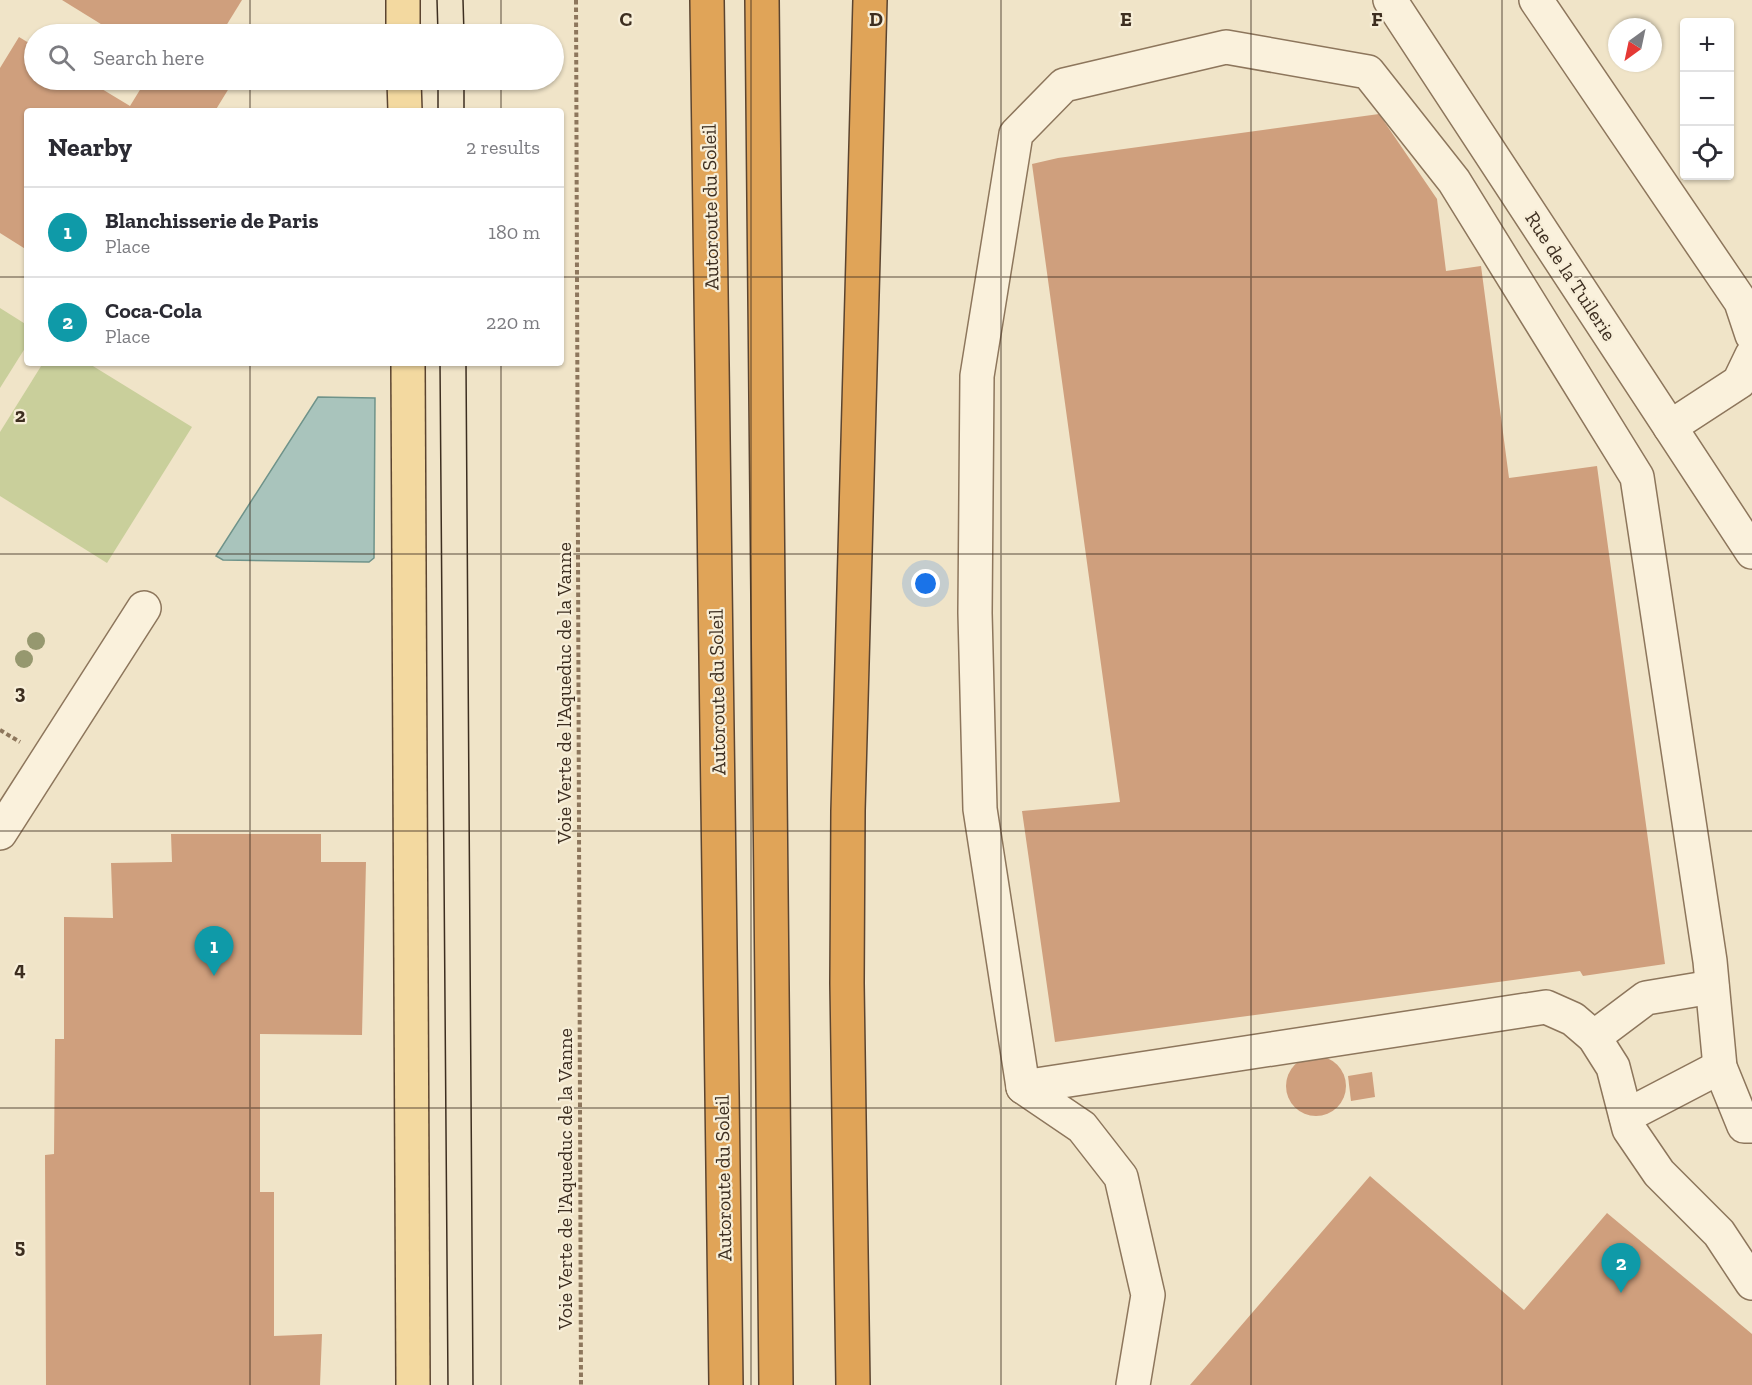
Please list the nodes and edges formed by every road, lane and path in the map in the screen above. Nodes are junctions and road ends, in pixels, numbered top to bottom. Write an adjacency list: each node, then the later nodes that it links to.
1 (403, 0): 8 (main road)
2 (576, 0): 26 (path, Voie Verte de l'Aqueduc de la Vanne)
3 (707, 0): 27 (highway, Autoroute du Soleil)
4 (762, 0): 28 (highway)
5 (870, 0): 29 (highway)
6 (1390, 0): 14 (street, Rue de la Tuilerie)
7 (1536, 0): 11 (street)
8 (404, 24)
9 (404, 90): 10 (main road)
10 (405, 108)
11 (1752, 335)
12 (1752, 355): 14 (street)
13 (408, 366): 25 (main road)
14 (1670, 427): 15 (street, Rue de la Tuilerie)
15 (1752, 552)
16 (144, 608): 17 (street)
17 (0, 833)
18 (1712, 987): 19 (street); 20 (street); 21 (street)
19 (1594, 1037): 21 (street); 22 (street)
20 (1719, 1067): 22 (street); 23 (street)
21 (1023, 1087): 30 (street)
22 (1626, 1116): 24 (street)
23 (1752, 1126)
24 (1752, 1283)
25 (413, 1385)
26 (581, 1385)
27 (726, 1385)
28 (776, 1385)
29 (853, 1385)
30 (1133, 1385)

